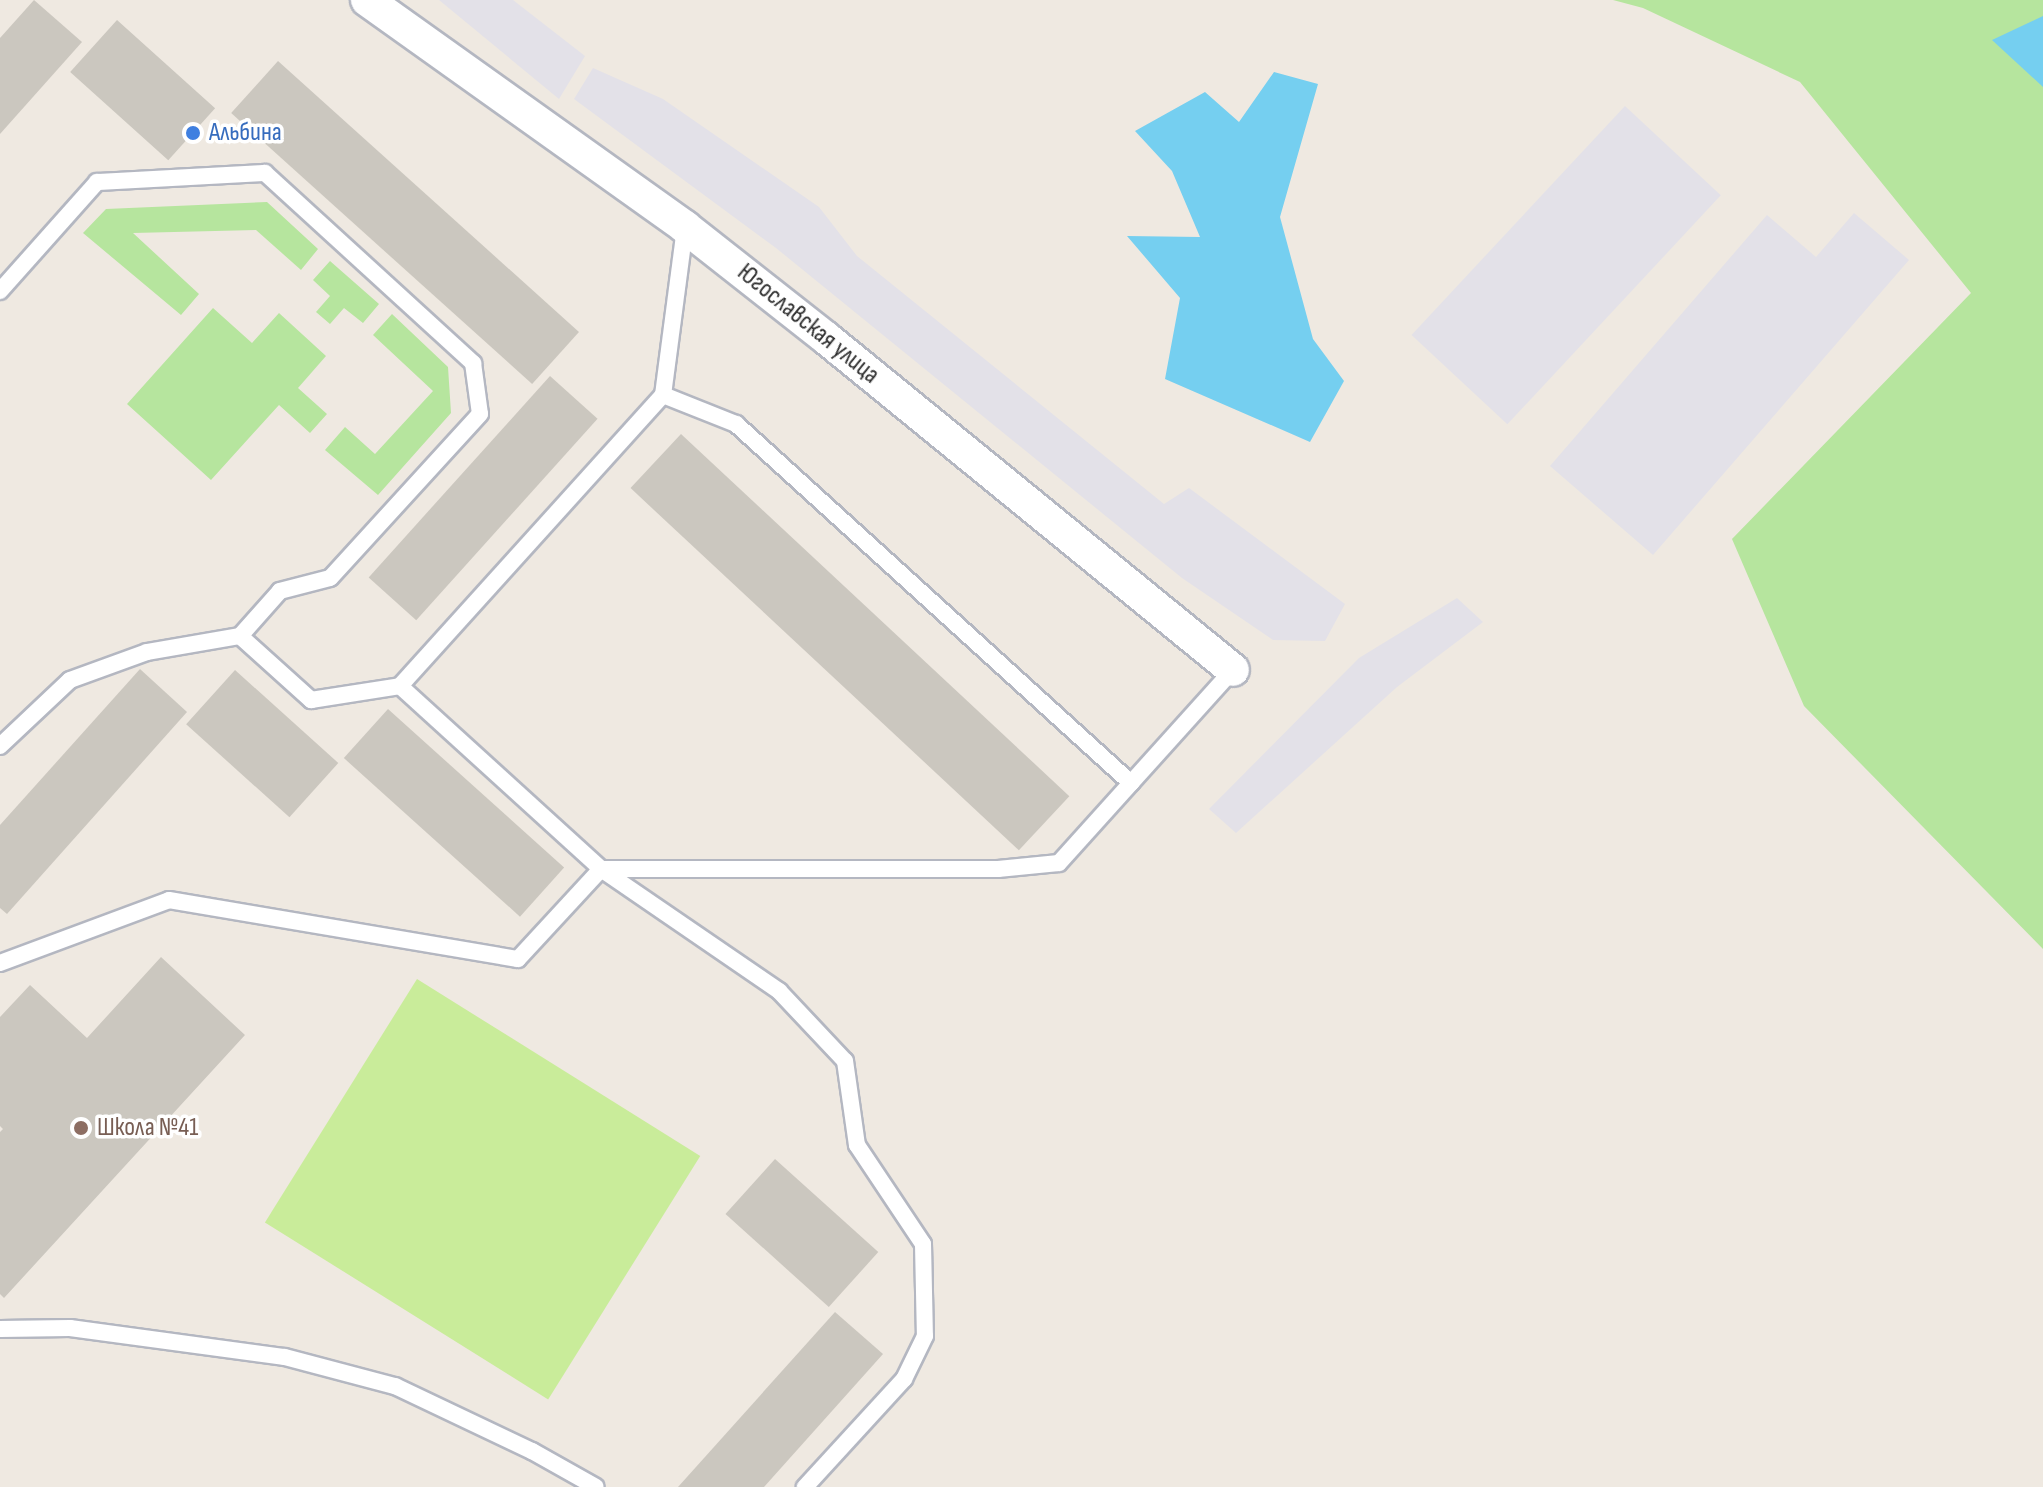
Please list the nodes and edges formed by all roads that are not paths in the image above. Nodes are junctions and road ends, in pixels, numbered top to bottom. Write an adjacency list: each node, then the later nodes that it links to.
1 (367, 0): 2 (street, Югославская улица)
2 (685, 227): 4 (lane); 6 (street, Югославская улица)
3 (0, 291): 5 (lane)
4 (663, 395): 7 (lane); 9 (lane)
5 (240, 636): 7 (lane); 8 (lane)
6 (1233, 670): 9 (lane)
7 (400, 686): 10 (lane)
8 (0, 746)
9 (1131, 783): 10 (lane)
10 (601, 869): 11 (lane); 14 (lane)
11 (0, 963)
12 (0, 1329): 13 (lane)
13 (596, 1487)
14 (805, 1487)

